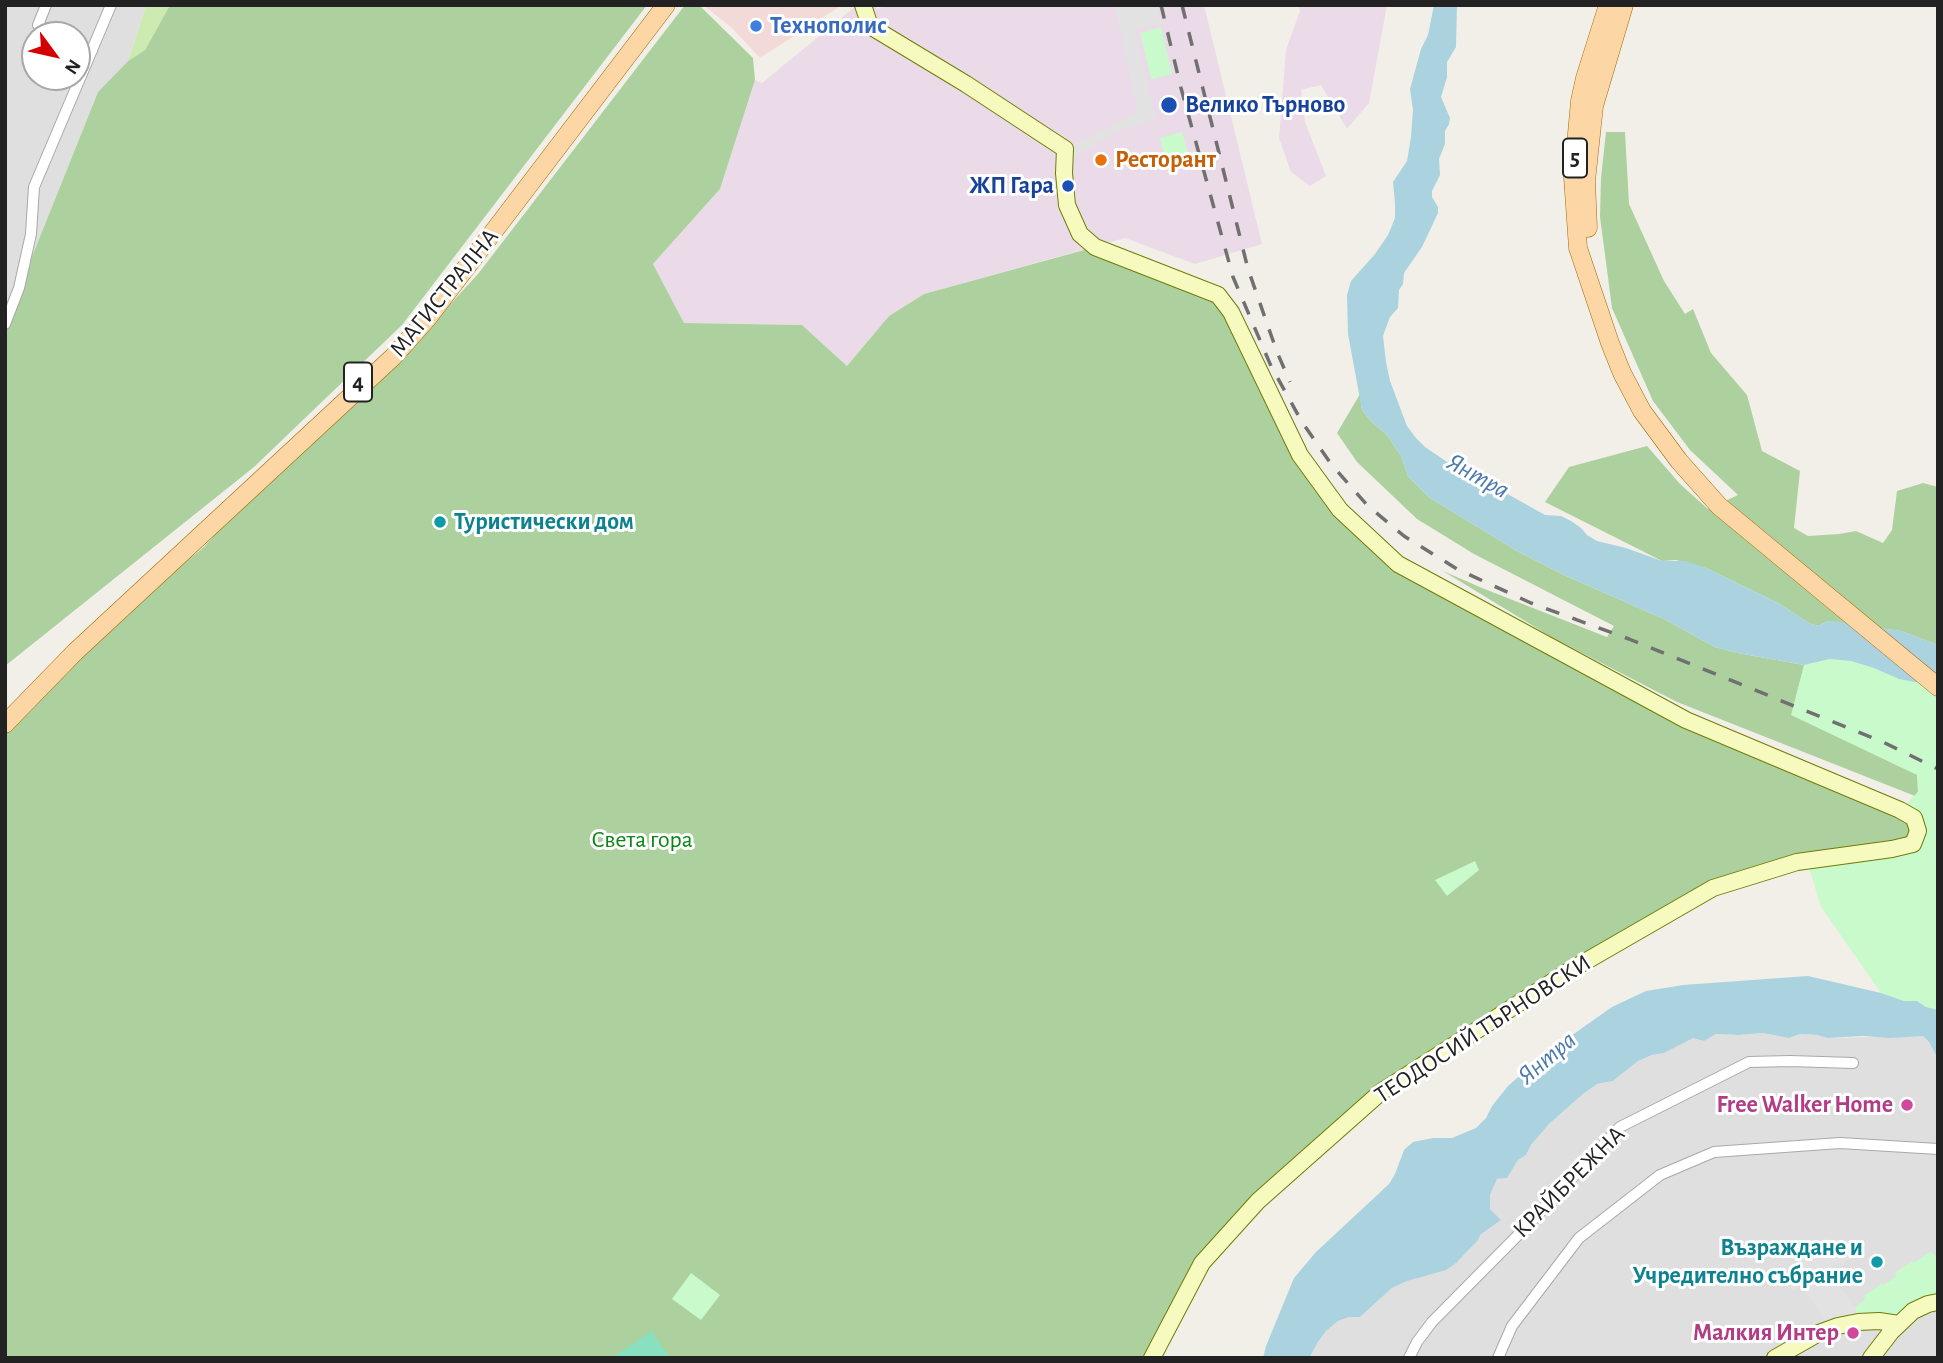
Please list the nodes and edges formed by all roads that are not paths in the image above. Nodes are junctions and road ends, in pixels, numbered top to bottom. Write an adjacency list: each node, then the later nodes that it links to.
1 (111, 5): 8 (street)
2 (657, 5): 13 (main road, МАГИСТРАЛНА / 4)
3 (666, 5): 14 (main road, МАГИСТРАЛНА / 4)
4 (863, 5): 19 (street, ТЕОДОСИЙ ТЪРНОВСКИ)
5 (1598, 5): 9 (main road)
6 (1608, 5): 9 (main road, 5)
7 (1625, 5): 10 (main road, 5)
8 (92, 51): 11 (street)
9 (1585, 78): 10 (main road, 5)
10 (1600, 311): 12 (main road, 5)
11 (5, 324)
12 (1938, 688)
13 (5, 709)
14 (5, 724)
15 (1853, 1063): 20 (street, КРАЙБРЕЖНА)
16 (1938, 1149): 21 (street)
17 (1935, 1300): 18 (street)
18 (1895, 1328): 22 (street); 23 (street)
19 (1152, 1358)
20 (1409, 1358)
21 (1498, 1358)
22 (1775, 1358)
23 (1871, 1358)

